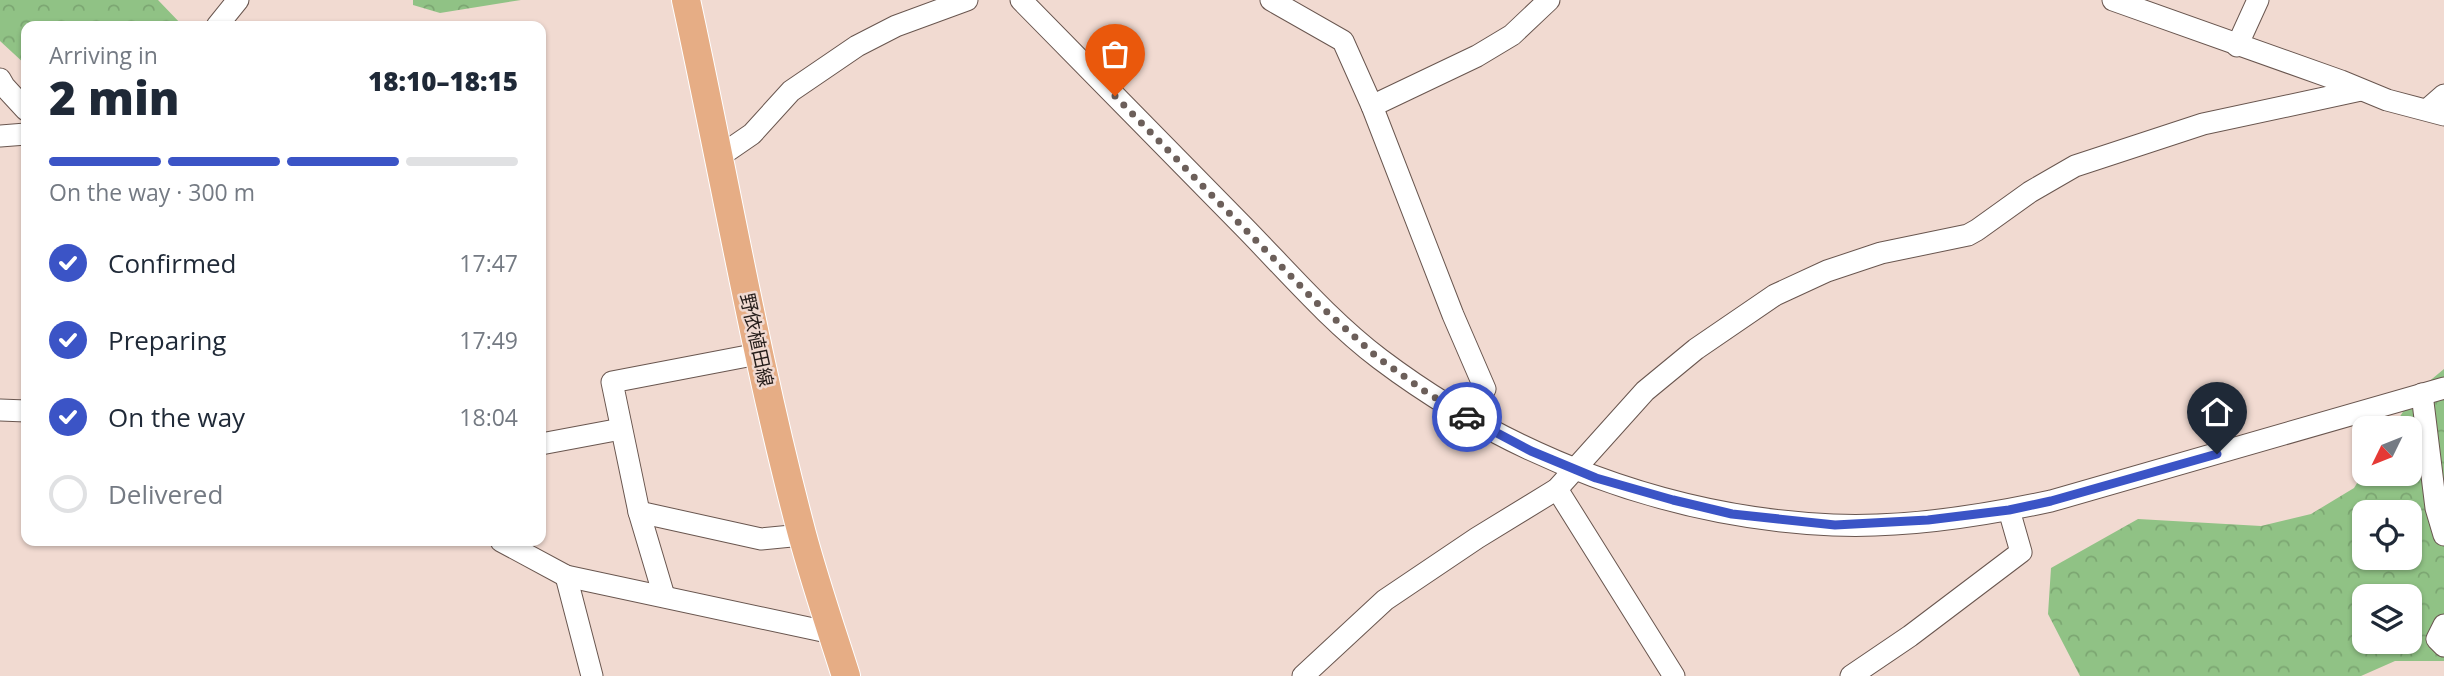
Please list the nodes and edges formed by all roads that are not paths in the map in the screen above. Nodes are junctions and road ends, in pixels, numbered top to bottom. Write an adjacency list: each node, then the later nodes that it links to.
1 (237, 0): 9 (street)
2 (686, 0): 19 (main road, 野依植田線)
3 (967, 0): 19 (street)
4 (1021, 0): 25 (street)
5 (1271, 0): 15 (street)
6 (1549, 0): 15 (street)
7 (2113, 0): 10 (street)
8 (2258, 0): 10 (street)
9 (221, 21)
10 (2237, 46): 12 (street)
11 (0, 79): 14 (street)
12 (2361, 90): 16 (street); 28 (street)
13 (2444, 95): 16 (street)
14 (21, 105)
15 (1372, 106): 25 (street)
16 (2436, 112)
17 (21, 134): 18 (street)
18 (0, 136)
19 (720, 156): 20 (main road, 野依植田線)
20 (758, 354): 26 (street); 32 (main road, 野依植田線)
21 (2444, 388): 22 (street)
22 (2422, 394): 30 (street); 33 (street)
23 (0, 410): 24 (street)
24 (21, 411)
25 (1467, 417): 28 (street)
26 (621, 429): 27 (street); 31 (street)
27 (546, 443)
28 (1576, 471): 29 (street); 30 (street)
29 (1558, 489): 42 (street); 43 (street)
30 (2009, 510): 44 (street)
31 (639, 512): 32 (street); 36 (street)
32 (802, 535): 38 (main road, 野依植田線)
33 (2444, 535)
34 (510, 546): 35 (street)
35 (565, 576): 36 (street); 40 (street)
36 (664, 596): 38 (street)
37 (2444, 625): 39 (street)
38 (832, 633): 41 (main road, 野依植田線)
39 (2444, 646)
40 (592, 676)
41 (846, 676)
42 (1303, 676)
43 (1675, 676)
44 (1851, 676)

